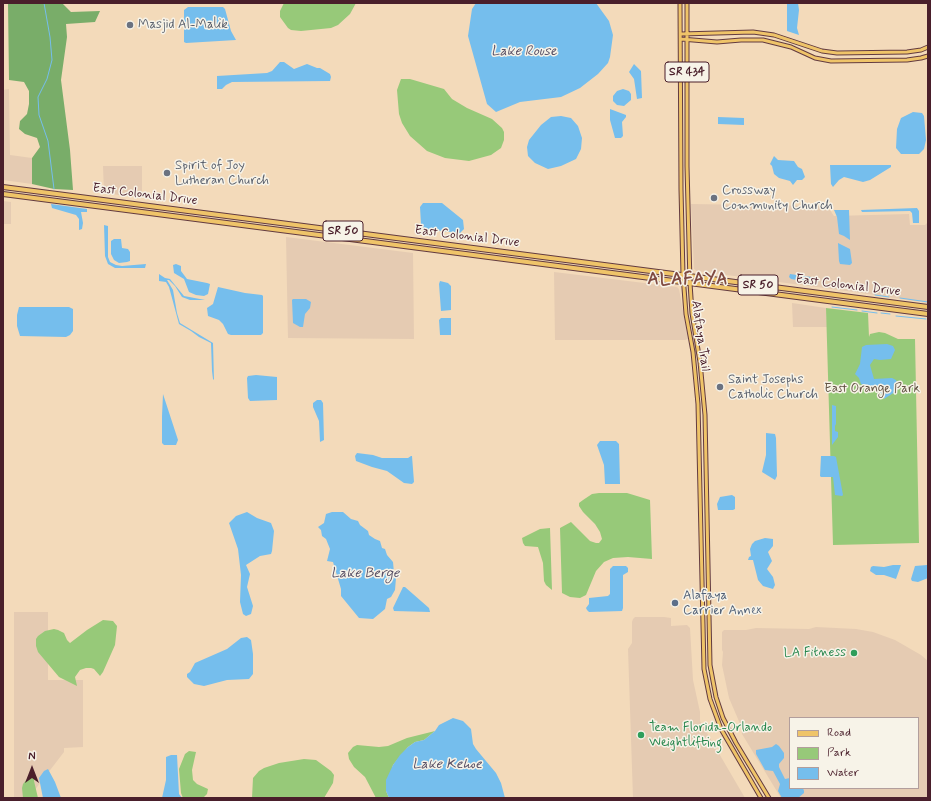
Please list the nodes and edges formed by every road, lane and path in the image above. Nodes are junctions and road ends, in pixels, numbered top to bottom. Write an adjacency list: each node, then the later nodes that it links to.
1 (680, 3): 3 (main road, Alafaya Trail / SR 434)
2 (686, 3): 4 (main road, Alafaya Trail / SR 434)
3 (681, 34): 4 (main road); 5 (main road, Alafaya Trail / SR 434)
4 (687, 34): 6 (main road, Alafaya Trail / SR 434); 7 (main road)
5 (681, 39): 6 (main road); 9 (main road, Alafaya Trail / SR 434)
6 (687, 40): 8 (main road); 11 (main road, Alafaya Trail / SR 434)
7 (928, 47)
8 (928, 56)
9 (681, 124): 10 (main road, Alafaya Trail / SR 434); 11 (main road)
10 (681, 132): 12 (main road); 14 (main road, Alafaya Trail / SR 434)
11 (688, 133): 12 (main road, Alafaya Trail / SR 434)
12 (688, 142): 18 (main road, Alafaya Trail / SR 434)
13 (3, 187): 15 (highway, East Colonial Drive / SR 50)
14 (681, 189): 18 (main road); 25 (main road, Alafaya Trail / SR 434)
15 (52, 193): 17 (highway); 19 (highway, East Colonial Drive / SR 50)
16 (3, 194): 17 (highway, East Colonial Drive / SR 50)
17 (40, 199): 20 (highway, East Colonial Drive / SR 50)
18 (688, 200): 26 (main road, Alafaya Trail / SR 434)
19 (385, 237): 20 (highway); 21 (highway, East Colonial Drive / SR 50)
20 (373, 242): 22 (highway, East Colonial Drive / SR 50)
21 (425, 242): 22 (highway); 23 (highway, East Colonial Drive / SR 50)
22 (416, 248): 24 (highway, East Colonial Drive / SR 50)
23 (492, 250): 24 (highway); 25 (highway, East Colonial Drive / SR 50)
24 (482, 256): 27 (highway, East Colonial Drive / SR 50)
25 (683, 275): 26 (highway, East Colonial Drive / SR 50); 27 (main road, Alafaya Trail / SR 434)
26 (690, 276): 28 (main road, Alafaya Trail / SR 434); 29 (highway, East Colonial Drive / SR 50)
27 (683, 282): 28 (highway, East Colonial Drive / SR 50); 35 (main road, Alafaya Trail)
28 (690, 283): 32 (highway, East Colonial Drive / SR 50); 36 (main road, Alafaya Trail)
29 (894, 302): 30 (highway, East Colonial Drive / SR 50); 32 (highway)
30 (904, 304): 31 (highway, East Colonial Drive / SR 50); 33 (highway)
31 (928, 307)
32 (884, 308): 33 (highway, East Colonial Drive / SR 50)
33 (894, 310): 34 (highway, East Colonial Drive / SR 50)
34 (928, 314)
35 (689, 333): 36 (main road); 37 (main road, Alafaya Trail)
36 (697, 341): 38 (main road, Alafaya Trail)
37 (691, 342): 38 (main road); 39 (main road, Alafaya Trail)
38 (699, 350): 40 (main road, Alafaya Trail)
39 (694, 369): 40 (main road); 41 (main road, Alafaya Trail)
40 (701, 373): 42 (main road, Alafaya Trail)
41 (761, 798)
42 (769, 798)

